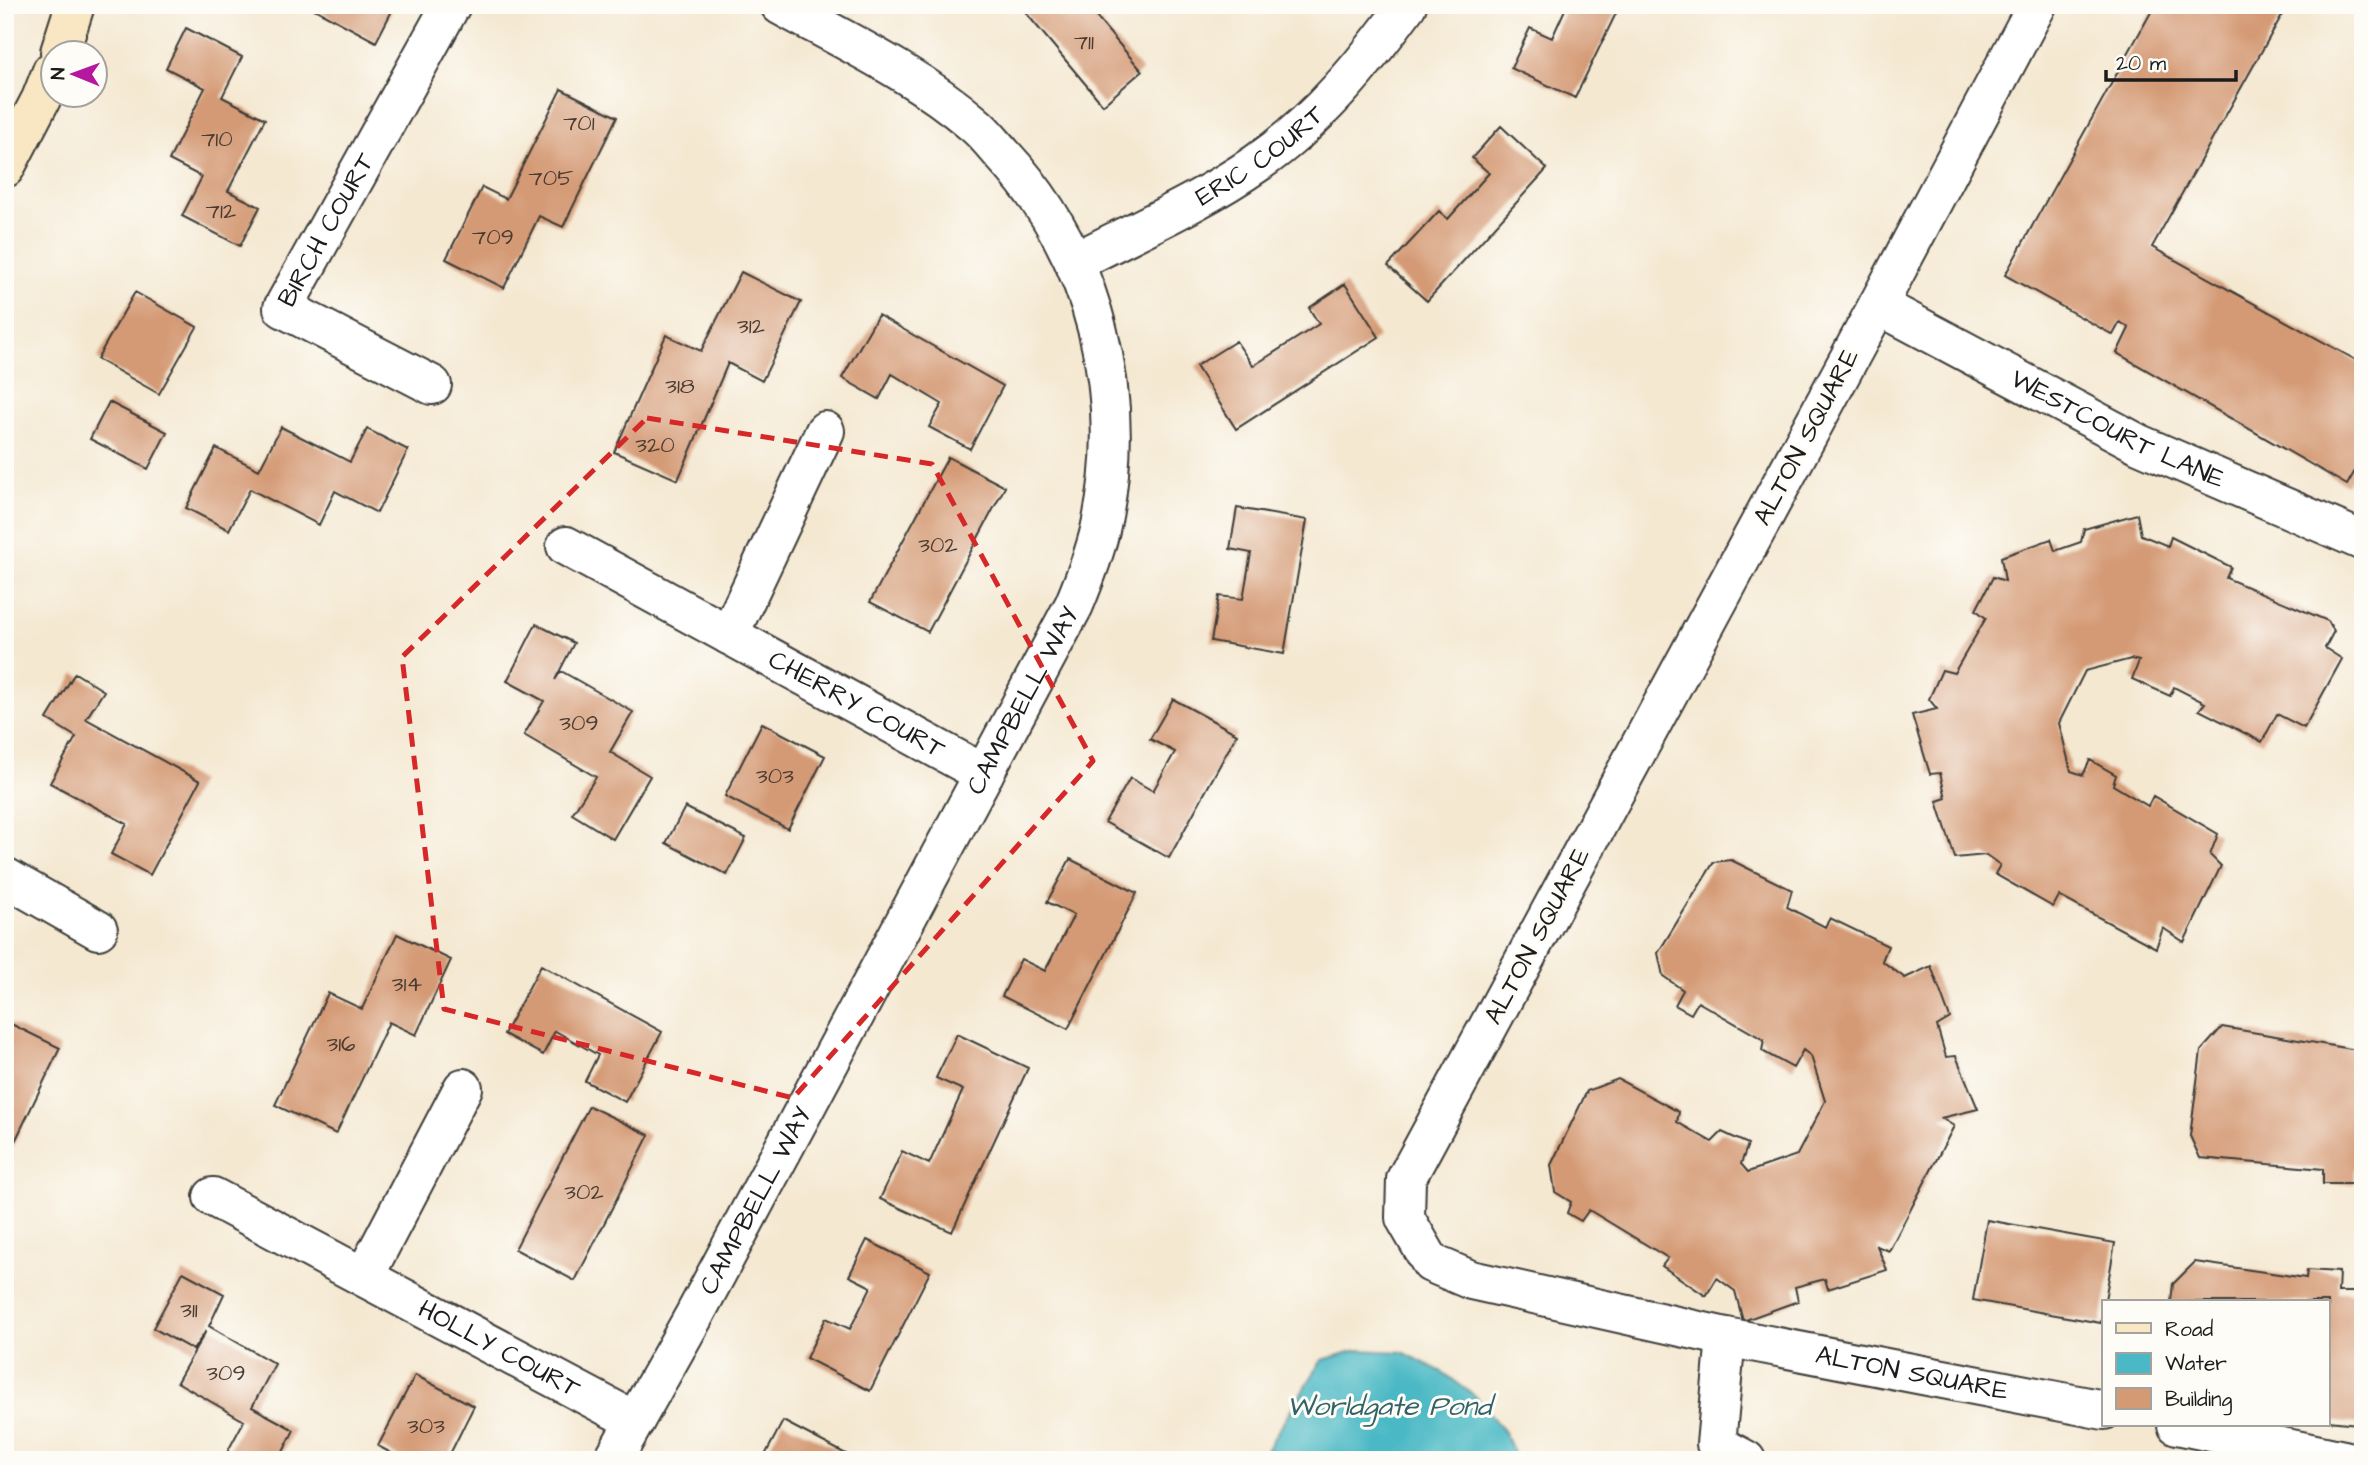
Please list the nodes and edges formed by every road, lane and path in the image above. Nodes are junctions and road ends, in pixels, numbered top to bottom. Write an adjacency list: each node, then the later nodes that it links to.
1 (75, 5): 6 (main road)
2 (451, 5): 11 (street, BIRCH COURT)
3 (780, 5): 9 (street, CAMPBELL WAY)
4 (1407, 5): 9 (street, ERIC COURT)
5 (2037, 5): 10 (street, ALTON SQUARE)
6 (64, 38)
7 (38, 105): 8 (main road)
8 (5, 168)
9 (1075, 262): 16 (street, CAMPBELL WAY)
10 (1878, 305): 13 (street, WESTCOURT LANE); 22 (street, ALTON SQUARE)
11 (432, 385)
12 (825, 431): 15 (street)
13 (2363, 541)
14 (566, 546): 15 (street, CHERRY COURT)
15 (729, 635): 16 (street, CHERRY COURT)
16 (984, 774): 24 (street, CAMPBELL WAY)
17 (5, 877): 18 (street)
18 (98, 930)
19 (463, 1088): 21 (street)
20 (213, 1198): 21 (street, HOLLY COURT)
21 (364, 1277): 24 (street, HOLLY COURT)
22 (1726, 1337): 23 (street, ALTON SQUARE); 27 (street)
23 (2102, 1410)
24 (635, 1421): 26 (street, CAMPBELL WAY)
25 (2182, 1426): 28 (street)
26 (613, 1460)
27 (1746, 1460)
28 (2344, 1460)

